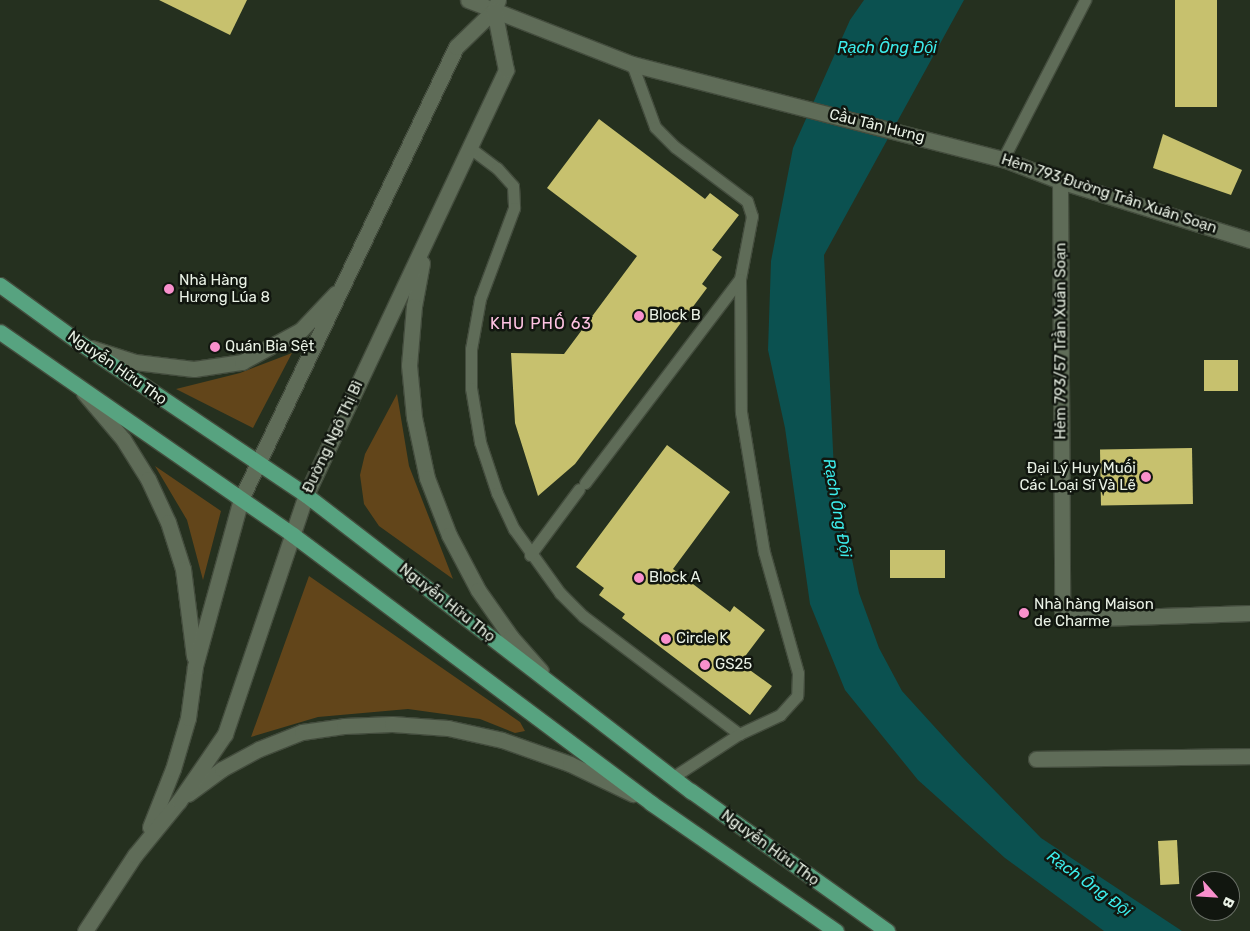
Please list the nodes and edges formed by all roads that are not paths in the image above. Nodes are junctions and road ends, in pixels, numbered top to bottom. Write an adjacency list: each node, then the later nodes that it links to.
1 (468, 0): 3 (street)
2 (1085, 0): 7 (lane)
3 (496, 5): 4 (street); 5 (street, Đường Ngô Thị Bì); 12 (street, Đường Ngô Thị Bì)
4 (632, 64): 6 (street, Cầu Tân Hưng); 11 (lane)
5 (470, 148): 10 (street, Đường Ngô Thị Bì); 21 (lane)
6 (967, 150): 7 (street, Hẻm 793 Đường Trần Xuân Soạn)
7 (1003, 159): 8 (street, Hẻm 793 Đường Trần Xuân Soạn)
8 (1060, 181): 9 (street, Hẻm 793 Đường Trần Xuân Soạn); 22 (street, Hẻm 793/57 Trần Xuân Soạn)
9 (1250, 240)
10 (425, 242): 18 (street, Đường Ngô Thị Bì); 24 (street)
11 (740, 279): 21 (lane); 25 (lane)
12 (347, 281): 15 (street); 17 (street, Đường Ngô Thị Bì)
13 (0, 285): 15 (main road, Nguyễn Hữu Thọ)
14 (0, 332): 16 (main road, Nguyễn Hữu Thọ)
15 (83, 345): 17 (main road, Nguyễn Hữu Thọ)
16 (83, 392): 19 (main road, Nguyễn Hữu Thọ); 23 (street)
17 (258, 463): 18 (main road, Nguyễn Hữu Thọ); 19 (street, Đường Ngô Thị Bì)
18 (306, 495): 20 (street, Đường Ngô Thị Bì); 24 (main road, Nguyễn Hữu Thọ)
19 (241, 499): 20 (main road, Nguyễn Hữu Thọ); 23 (street, Đường Ngô Thị Bì)
20 (293, 535): 29 (street, Đường Ngô Thị Bì); 30 (main road, Nguyễn Hữu Thọ)
21 (530, 555): 25 (lane)
22 (1250, 613)
23 (195, 666): 31 (street, Đường Ngô Thị Bì)
24 (552, 684): 28 (main road, Nguyễn Hữu Thọ)
25 (739, 734): 28 (lane)
26 (1250, 756): 27 (street)
27 (1036, 759)
28 (673, 777): 34 (main road, Nguyễn Hữu Thọ)
29 (179, 801): 30 (street); 31 (street, Đường Ngô Thị Bì)
30 (651, 803): 33 (main road, Nguyễn Hữu Thọ)
31 (135, 855): 32 (street, Đường Ngô Thị Bì)
32 (85, 931)
33 (836, 931)
34 (887, 931)

